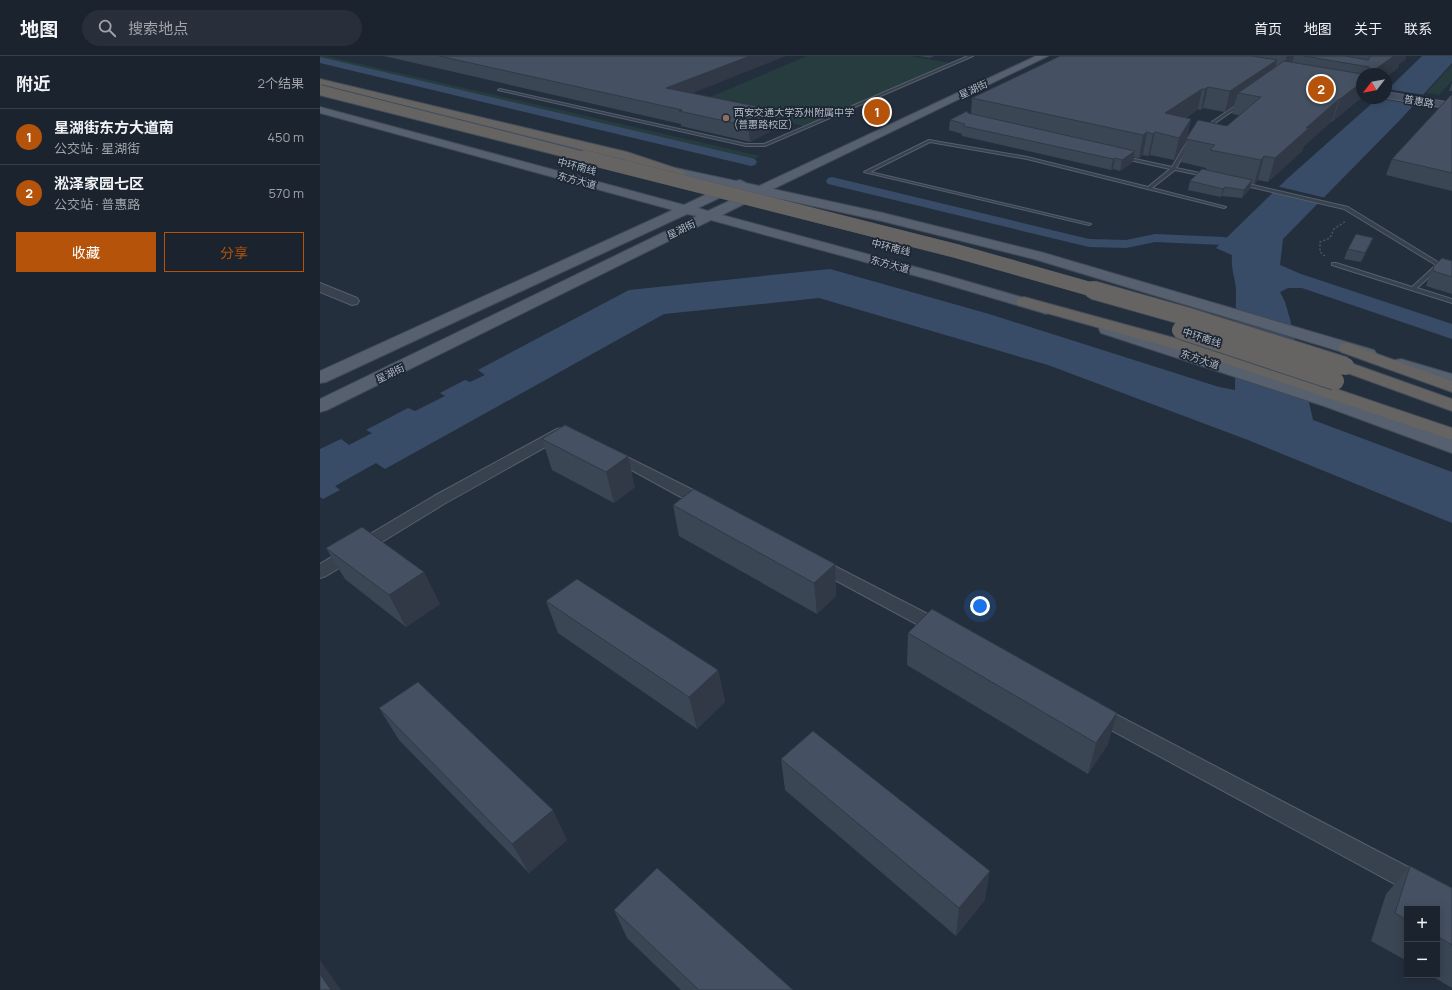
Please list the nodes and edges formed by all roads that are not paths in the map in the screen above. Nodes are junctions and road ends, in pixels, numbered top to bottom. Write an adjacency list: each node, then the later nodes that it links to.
1 (971, 56): 7 (lane)
2 (1018, 56): 4 (main road)
3 (1043, 56): 23 (main road, 星湖街)
4 (1004, 63)
5 (320, 84): 17 (main road); 17 (highway)
6 (320, 90): 39 (highway, 中环南线, bridge)
7 (500, 90)
8 (1392, 96): 11 (main road, 普惠路)
9 (320, 98): 33 (highway, 中环南线)
10 (1248, 98): 13 (lane)
11 (1452, 106)
12 (320, 110): 25 (main road, 东方大道)
13 (1197, 134)
14 (1191, 139): 16 (lane)
15 (1118, 156): 16 (lane)
16 (1173, 168): 18 (lane); 22 (lane)
17 (680, 174): 21 (main road)
18 (1210, 177)
19 (750, 179): 21 (main road, 星湖街)
20 (1232, 182): 29 (lane)
21 (735, 186): 23 (main road); 25 (main road, 星湖街)
22 (1149, 188): 24 (lane); 27 (lane)
23 (763, 190): 26 (main road, 星湖街); 38 (main road)
24 (1224, 207)
25 (684, 209): 26 (main road, 东方大道); 40 (main road, 星湖街)
26 (709, 216): 36 (main road, 东方大道); 44 (main road, 星湖街)
27 (1089, 224)
28 (1334, 264): 32 (lane)
29 (1439, 265): 30 (lane); 32 (lane)
30 (1452, 268)
31 (320, 287): 34 (street)
32 (1413, 289): 35 (lane)
33 (1074, 298)
34 (352, 301)
35 (1452, 301)
36 (1024, 302): 46 (highway); 47 (main road, 东方大道)
37 (1165, 325): 39 (highway, 中环南线, bridge)
38 (1347, 348): 41 (main road); 42 (highway)
39 (1340, 374): 43 (highway, 中环南线); 45 (highway, 中环南线)
40 (320, 378)
41 (1452, 380)
42 (1452, 387)
43 (1452, 405)
44 (320, 406)
45 (1452, 425)
46 (1452, 434)
47 (1452, 446)
48 (724, 514): 50 (street)
49 (801, 555): 51 (street)
50 (320, 572)
51 (955, 636)
52 (1081, 704): 53 (street)
53 (1452, 903)

